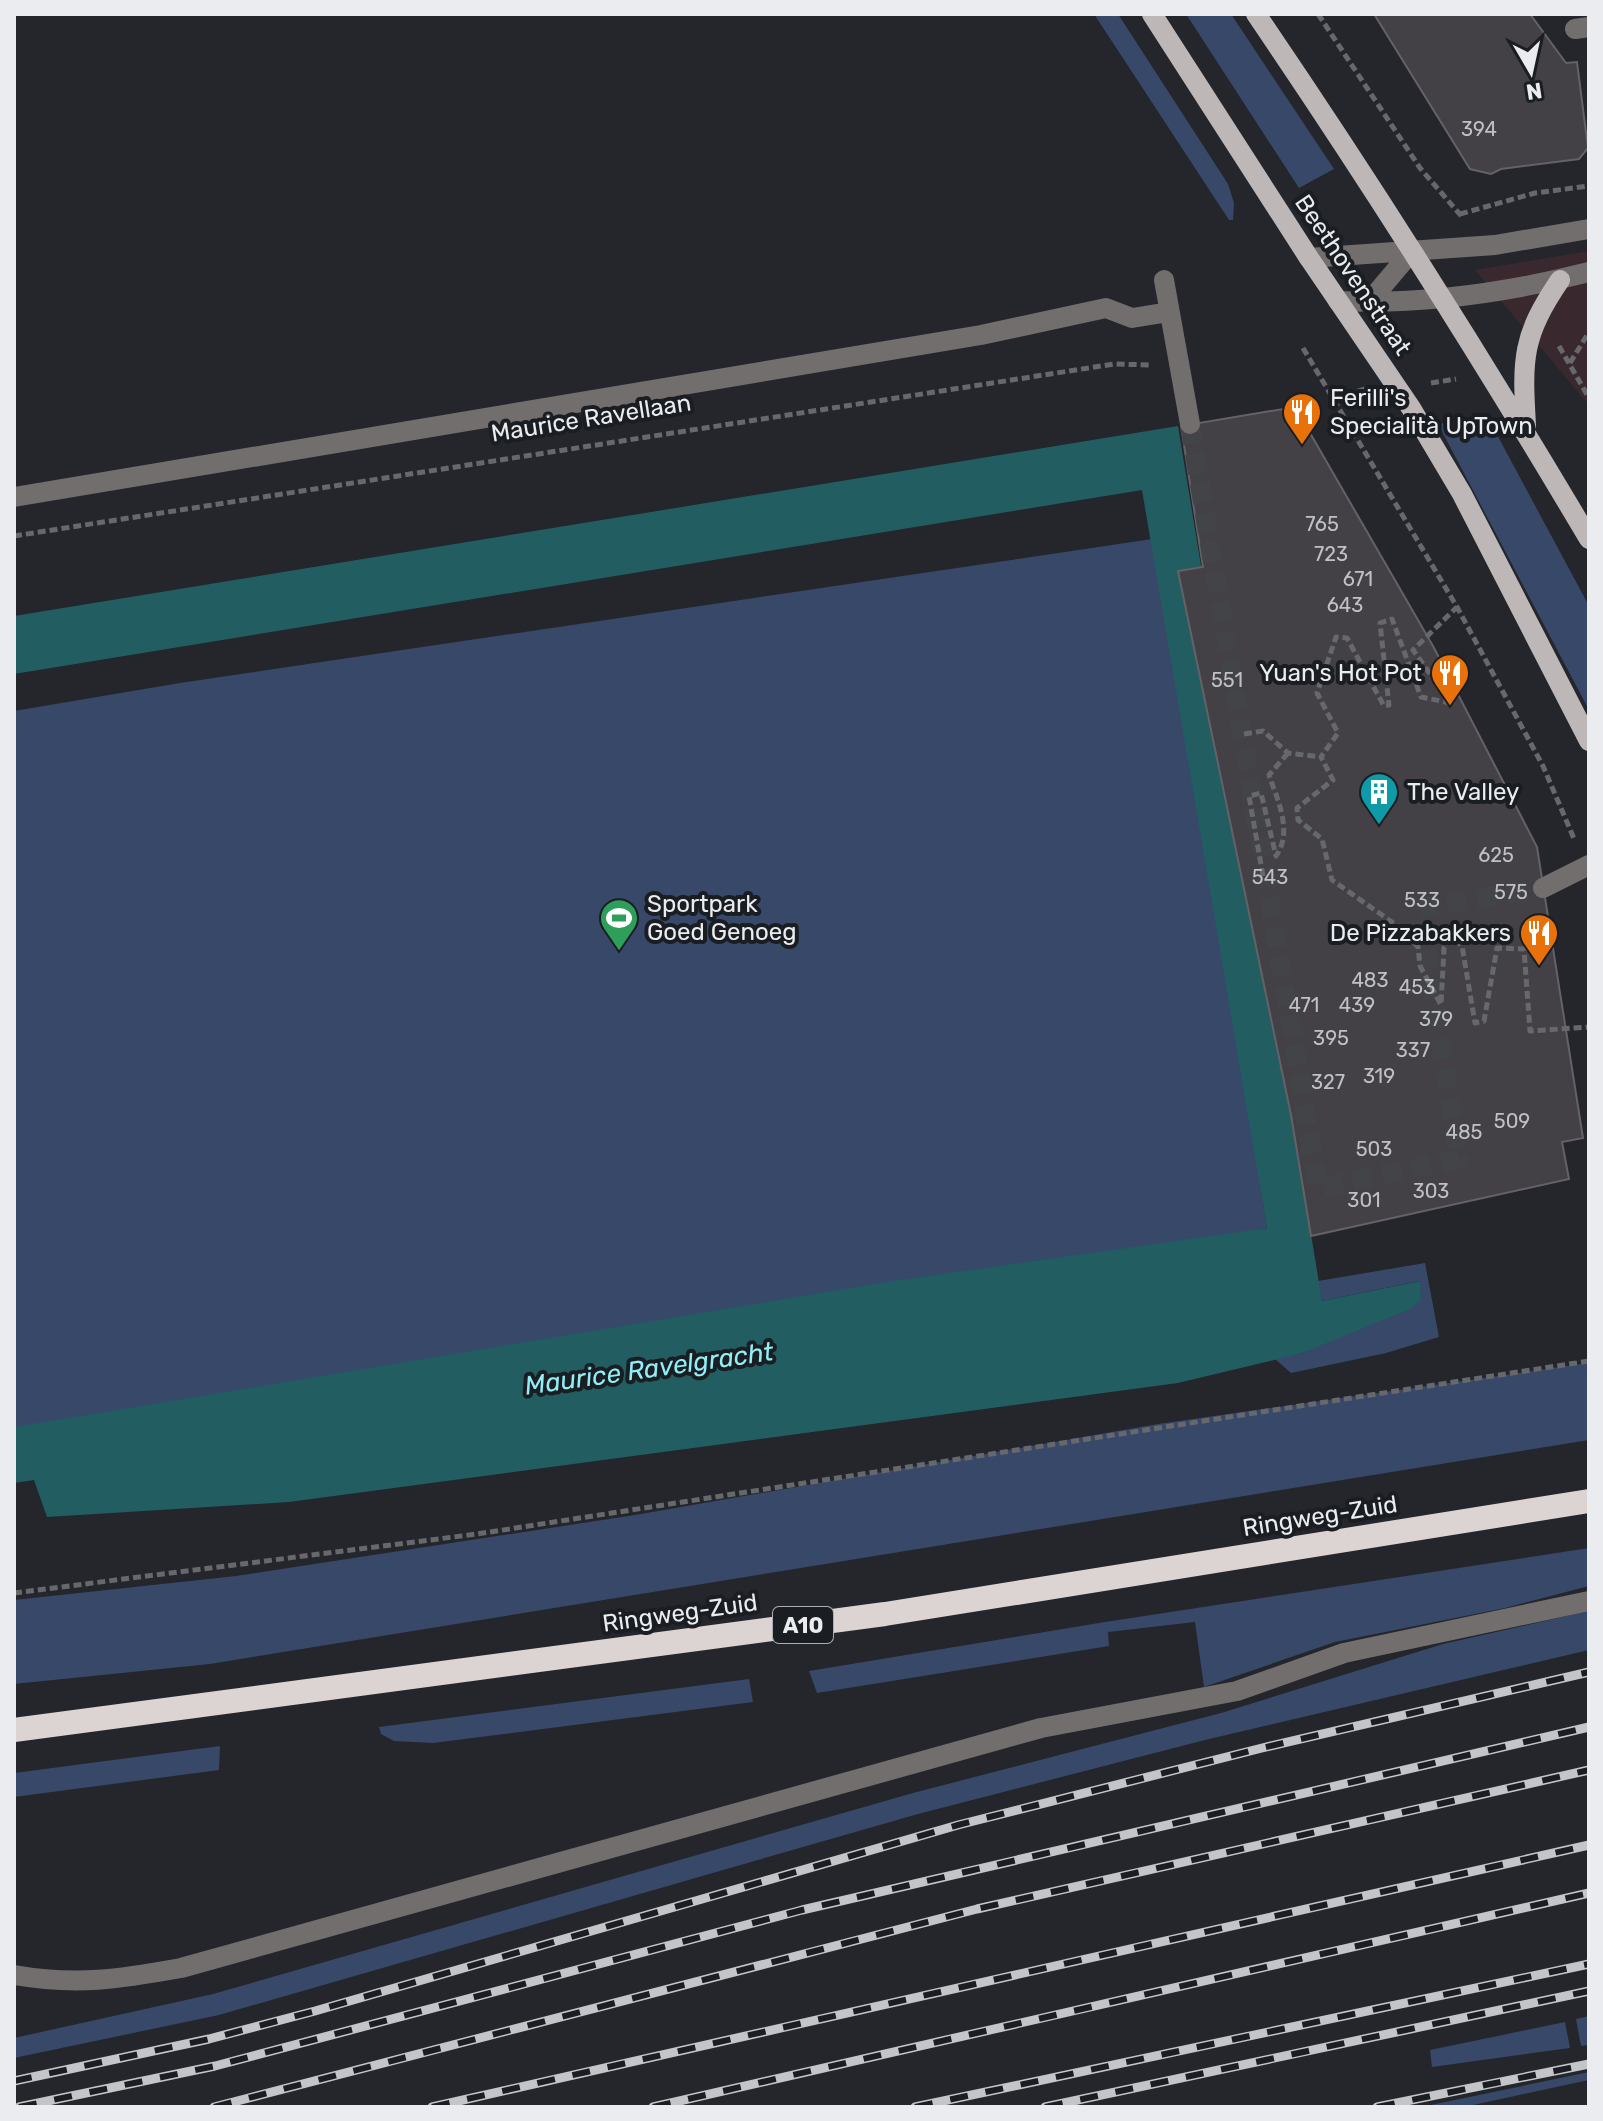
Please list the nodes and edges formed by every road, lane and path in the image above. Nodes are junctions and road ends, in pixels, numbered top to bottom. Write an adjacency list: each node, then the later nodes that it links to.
1 (1152, 14): 7 (main road, Beethovenstraat)
2 (1256, 14): 6 (main road)
3 (1318, 14): 4 (path)
4 (1589, 186)
5 (1589, 229): 6 (street)
6 (1412, 251): 7 (street); 11 (main road); 13 (street)
7 (1309, 258): 12 (main road, Beethovenstraat)
8 (1589, 272): 10 (street)
9 (1164, 280): 14 (street)
10 (1560, 280): 11 (street); 19 (main road)
11 (1442, 299): 13 (street); 20 (main road)
12 (1338, 301): 13 (street); 21 (main road, Beethovenstraat)
13 (1369, 302)
14 (1169, 312): 18 (street); 26 (street, Maurice Ravellaan)
15 (1589, 332): 17 (path)
16 (1303, 348): 22 (path)
17 (1570, 363): 19 (path); 23 (path)
18 (1178, 366): 24 (street); 27 (path, Maurice Ravellaan)
19 (1523, 370): 25 (main road)
20 (1491, 375): 21 (path); 25 (main road)
21 (1397, 387): 22 (path); 31 (main road, Beethovenstraat)
22 (1335, 398): 29 (path)
23 (1589, 398)
24 (1190, 424)
25 (1526, 433): 28 (main road)
26 (14, 497)
27 (14, 536)
28 (1589, 539)
29 (1457, 607): 33 (path); 34 (path)
30 (1244, 734): 32 (path)
31 (1589, 741)
32 (1288, 753): 33 (path); 35 (path)
33 (1321, 757): 37 (path)
34 (1587, 866): 36 (street)
35 (1263, 876)
36 (1543, 888)
37 (1589, 1027)
38 (1589, 1361): 40 (path)
39 (1589, 1501): 42 (highway, Ringweg-Zuid / A10)
40 (14, 1593)
41 (1589, 1601): 43 (street)
42 (14, 1730)
43 (14, 1975)

